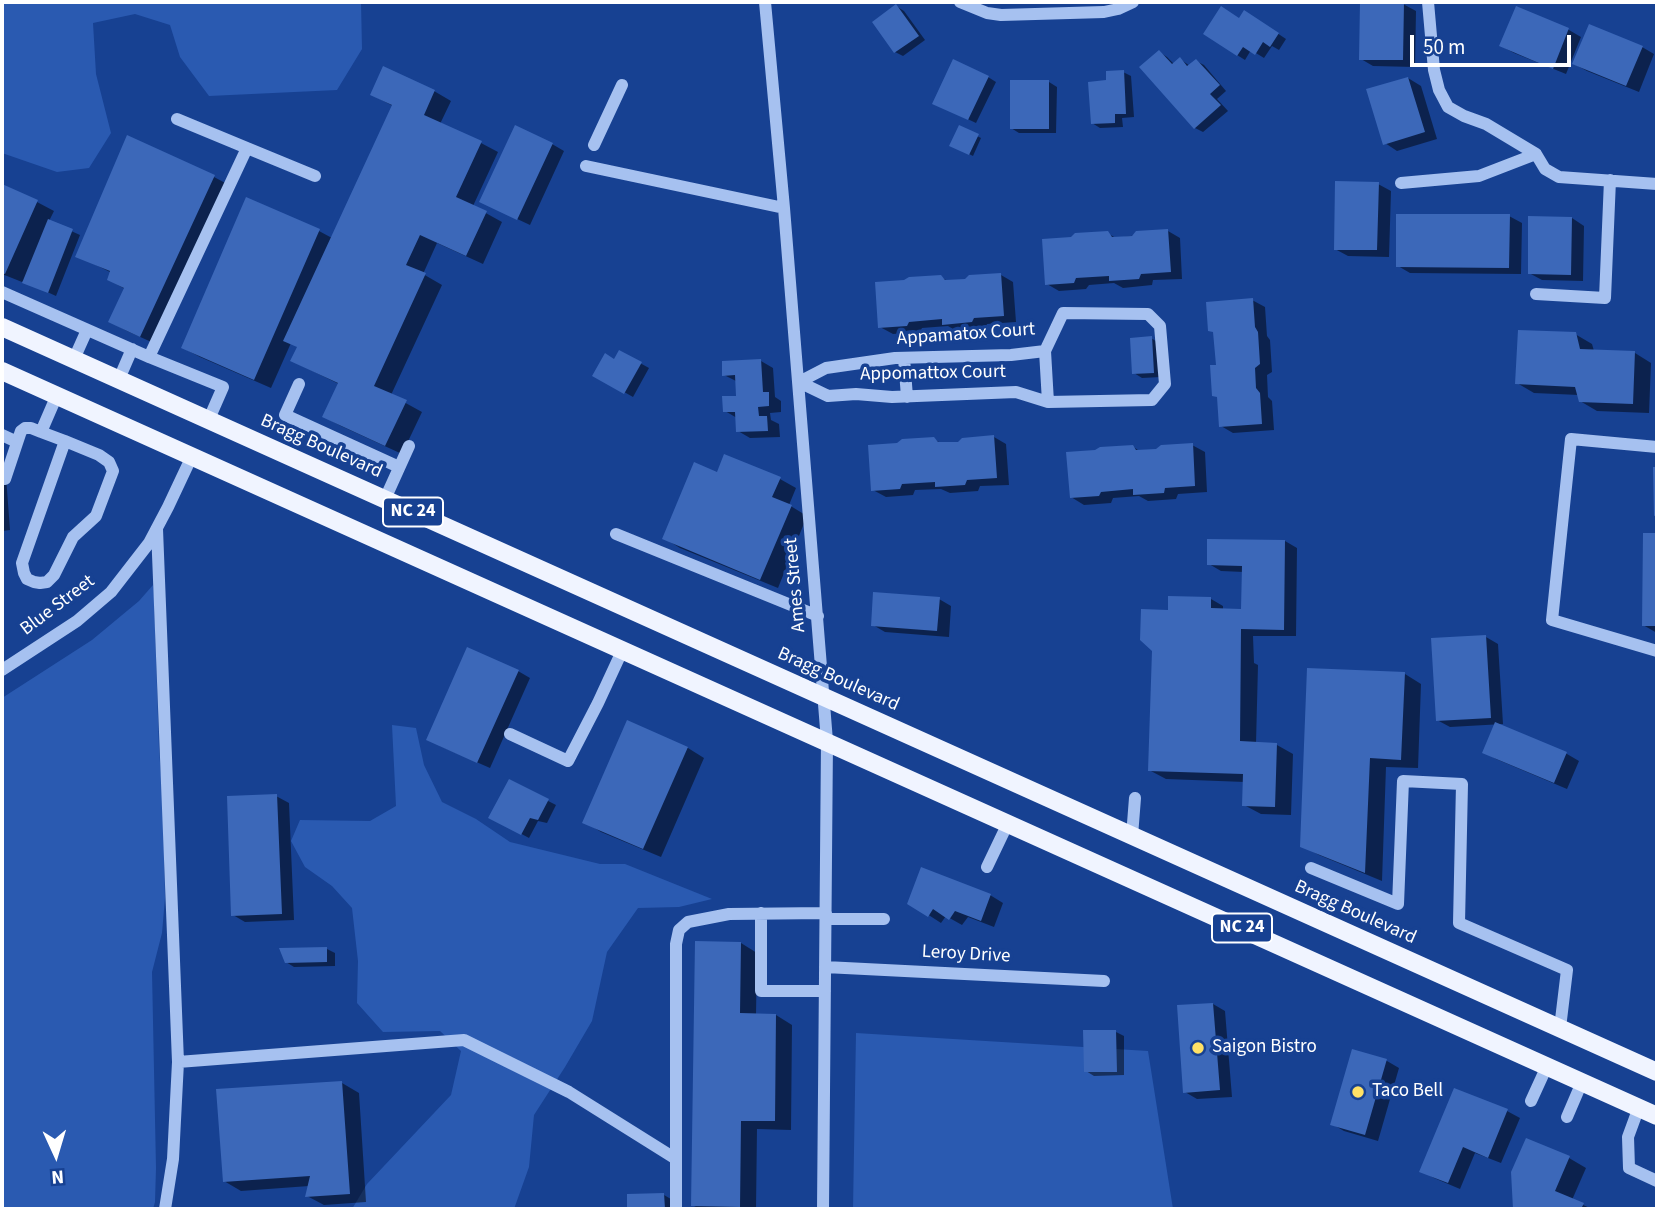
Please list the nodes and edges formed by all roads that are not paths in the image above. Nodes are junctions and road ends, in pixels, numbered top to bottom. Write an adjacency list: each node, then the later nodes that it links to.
1 (765, 2): 15 (street, Ames Street)
2 (960, 2): 3 (street)
3 (1133, 2)
4 (1428, 2): 9 (street)
5 (622, 85): 7 (street)
6 (177, 119): 8 (street)
7 (594, 145)
8 (247, 148): 11 (street); 22 (street)
9 (1536, 154): 12 (street); 13 (street)
10 (586, 166): 15 (street)
11 (315, 176)
12 (1610, 180): 14 (street); 17 (street)
13 (1401, 183)
14 (1657, 184)
15 (785, 208): 27 (street, Ames Street)
16 (2, 292): 19 (street)
17 (1536, 294)
18 (2, 327): 24 (main road, Bragg Boulevard / NC 24)
19 (87, 330): 20 (street); 24 (street)
20 (132, 349): 22 (street); 26 (street)
21 (1045, 351): 23 (street, Appamatox Court); 31 (street, Appamatox Court); 32 (street)
22 (149, 357): 33 (street)
23 (904, 358): 27 (street, Appamatox Court); 30 (street)
24 (74, 359): 26 (main road, Bragg Boulevard / NC 24)
25 (2, 371): 29 (main road, NC 24)
26 (119, 380): 33 (main road, Bragg Boulevard / NC 24)
27 (799, 382): 30 (street, Appomattox Court); 46 (street, Ames Street)
28 (299, 384): 41 (street)
29 (57, 395): 34 (street); 40 (main road, NC 24)
30 (907, 397): 32 (street, Appomattox Court)
31 (1152, 400): 32 (street, Appomattox Court)
32 (1048, 402)
33 (209, 419): 43 (main road, Bragg Boulevard / NC 24)
34 (41, 432): 36 (street); 37 (street)
35 (2, 435): 37 (street)
36 (65, 441): 36 (street)
37 (17, 442): 42 (street)
38 (409, 446): 41 (street)
39 (1657, 447): 48 (street)
40 (192, 456): 44 (street, Blue Street); 47 (main road, NC 24)
41 (399, 467): 43 (street)
42 (5, 479)
43 (385, 499): 50 (main road, Bragg Boulevard / NC 24)
44 (157, 529): 49 (street, Blue Street); 65 (street)
45 (616, 534): 46 (street)
46 (818, 616): 50 (street, Ames Street)
47 (623, 649): 51 (street); 52 (main road, NC 24)
48 (1657, 651)
49 (2, 670)
50 (824, 697): 52 (street, Ames Street); 55 (main road, Bragg Boulevard / NC 24)
51 (510, 734)
52 (827, 741): 54 (main road, NC 24); 59 (street, Ames Street)
53 (1135, 798): 55 (street)
54 (1008, 823): 56 (street); 66 (main road, NC 24)
55 (1132, 836): 64 (main road, Bragg Boulevard / NC 24)
56 (986, 867)
57 (1311, 868): 64 (street)
58 (761, 913): 59 (street); 63 (street); 73 (street)
59 (826, 916): 60 (street); 61 (street, Ames Street)
60 (884, 919)
61 (825, 967): 62 (street, Leroy Drive); 63 (street, Ames Street)
62 (1104, 981)
63 (825, 991): 77 (street, Ames Street)
64 (1560, 1028): 67 (main road, Bragg Boulevard / NC 24)
65 (178, 1062): 73 (street); 75 (street)
66 (1547, 1066): 68 (main road, NC 24); 69 (street)
67 (1657, 1072)
68 (1582, 1082): 70 (main road, NC 24); 72 (street)
69 (1531, 1101)
70 (1639, 1107): 71 (main road, NC 24); 74 (street)
71 (1657, 1116)
72 (1567, 1118)
73 (676, 1159): 76 (street)
74 (1657, 1181)
75 (165, 1209)
76 (677, 1209)
77 (823, 1209)

